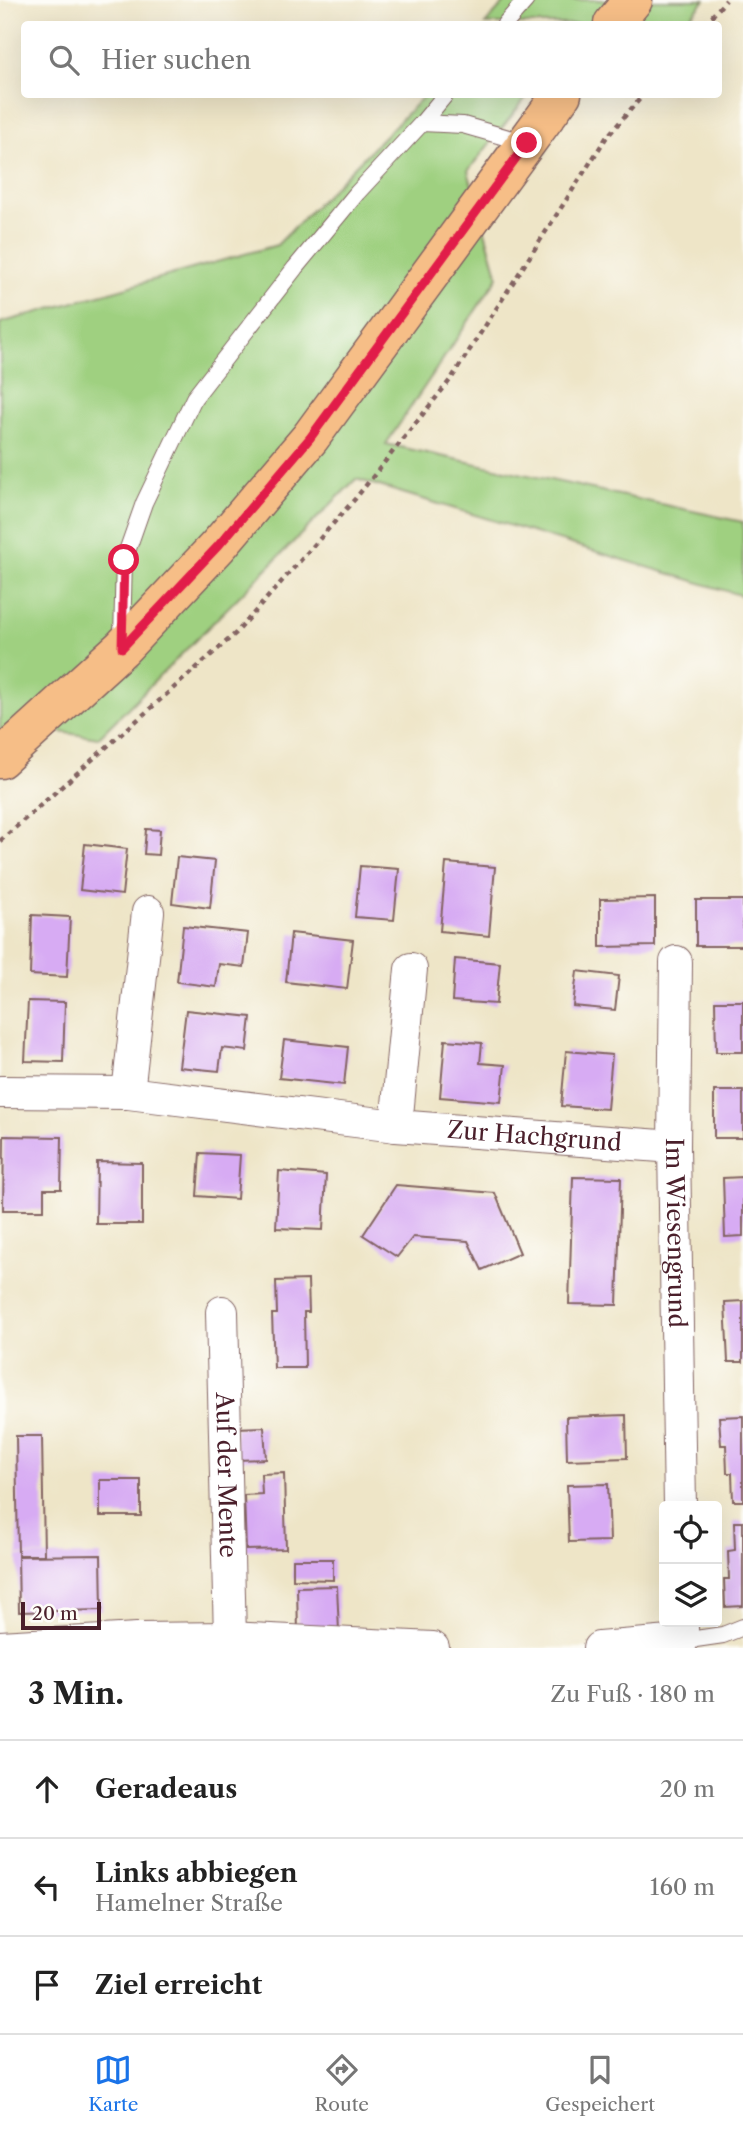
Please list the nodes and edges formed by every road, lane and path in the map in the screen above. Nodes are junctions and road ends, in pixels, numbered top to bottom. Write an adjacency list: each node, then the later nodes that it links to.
1 (526, 0): 4 (lane)
2 (633, 0): 5 (main road)
3 (726, 0): 6 (path)
4 (508, 21)
5 (616, 21)
6 (708, 21)
7 (443, 98): 10 (lane)
8 (559, 98): 11 (main road)
9 (641, 98): 14 (path)
10 (422, 122): 11 (lane); 12 (lane)
11 (527, 143): 12 (main road)
12 (122, 648): 13 (main road)
13 (0, 759)
14 (0, 841)
15 (148, 912): 19 (street)
16 (676, 962): 21 (street, Im Wiesengrund)
17 (411, 968): 20 (street)
18 (0, 1091): 19 (street, Zur Hachgrund)
19 (128, 1093): 20 (street, Zur Hachgrund)
20 (396, 1126): 21 (street, Zur Hachgrund)
21 (674, 1147): 23 (street, Im Wiesengrund)
22 (222, 1312): 26 (street, Auf der Mente)
23 (680, 1501)
24 (743, 1627): 25 (lane)
25 (682, 1631): 29 (street)
26 (230, 1638): 27 (street); 28 (street)
27 (0, 1647)
28 (433, 1648)
29 (600, 1648)

